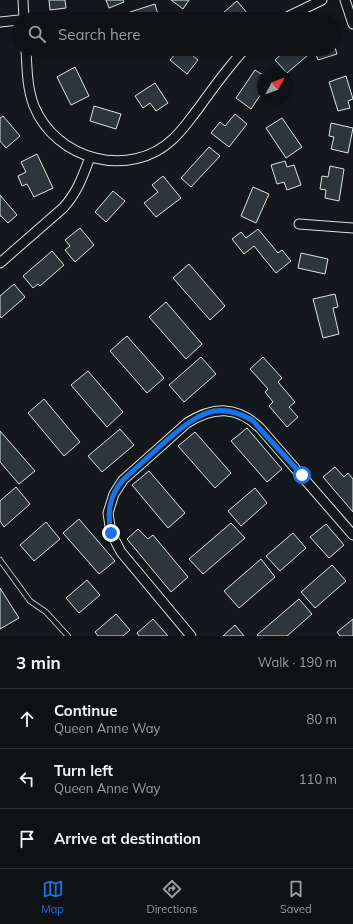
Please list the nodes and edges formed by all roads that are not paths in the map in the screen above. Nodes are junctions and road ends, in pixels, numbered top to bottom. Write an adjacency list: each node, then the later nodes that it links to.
1 (23, 0): 4 (street)
2 (322, 0): 5 (street)
3 (345, 0): 8 (street)
4 (24, 12)
5 (297, 12)
6 (12, 21): 7 (street)
7 (0, 22)
8 (353, 24)
9 (26, 56): 11 (street)
10 (240, 56): 11 (street)
11 (90, 157): 14 (street)
12 (299, 224): 13 (street)
13 (353, 228)
14 (0, 263)
15 (353, 535): 18 (street)
16 (0, 560): 17 (lane)
17 (68, 636)
18 (191, 636)

